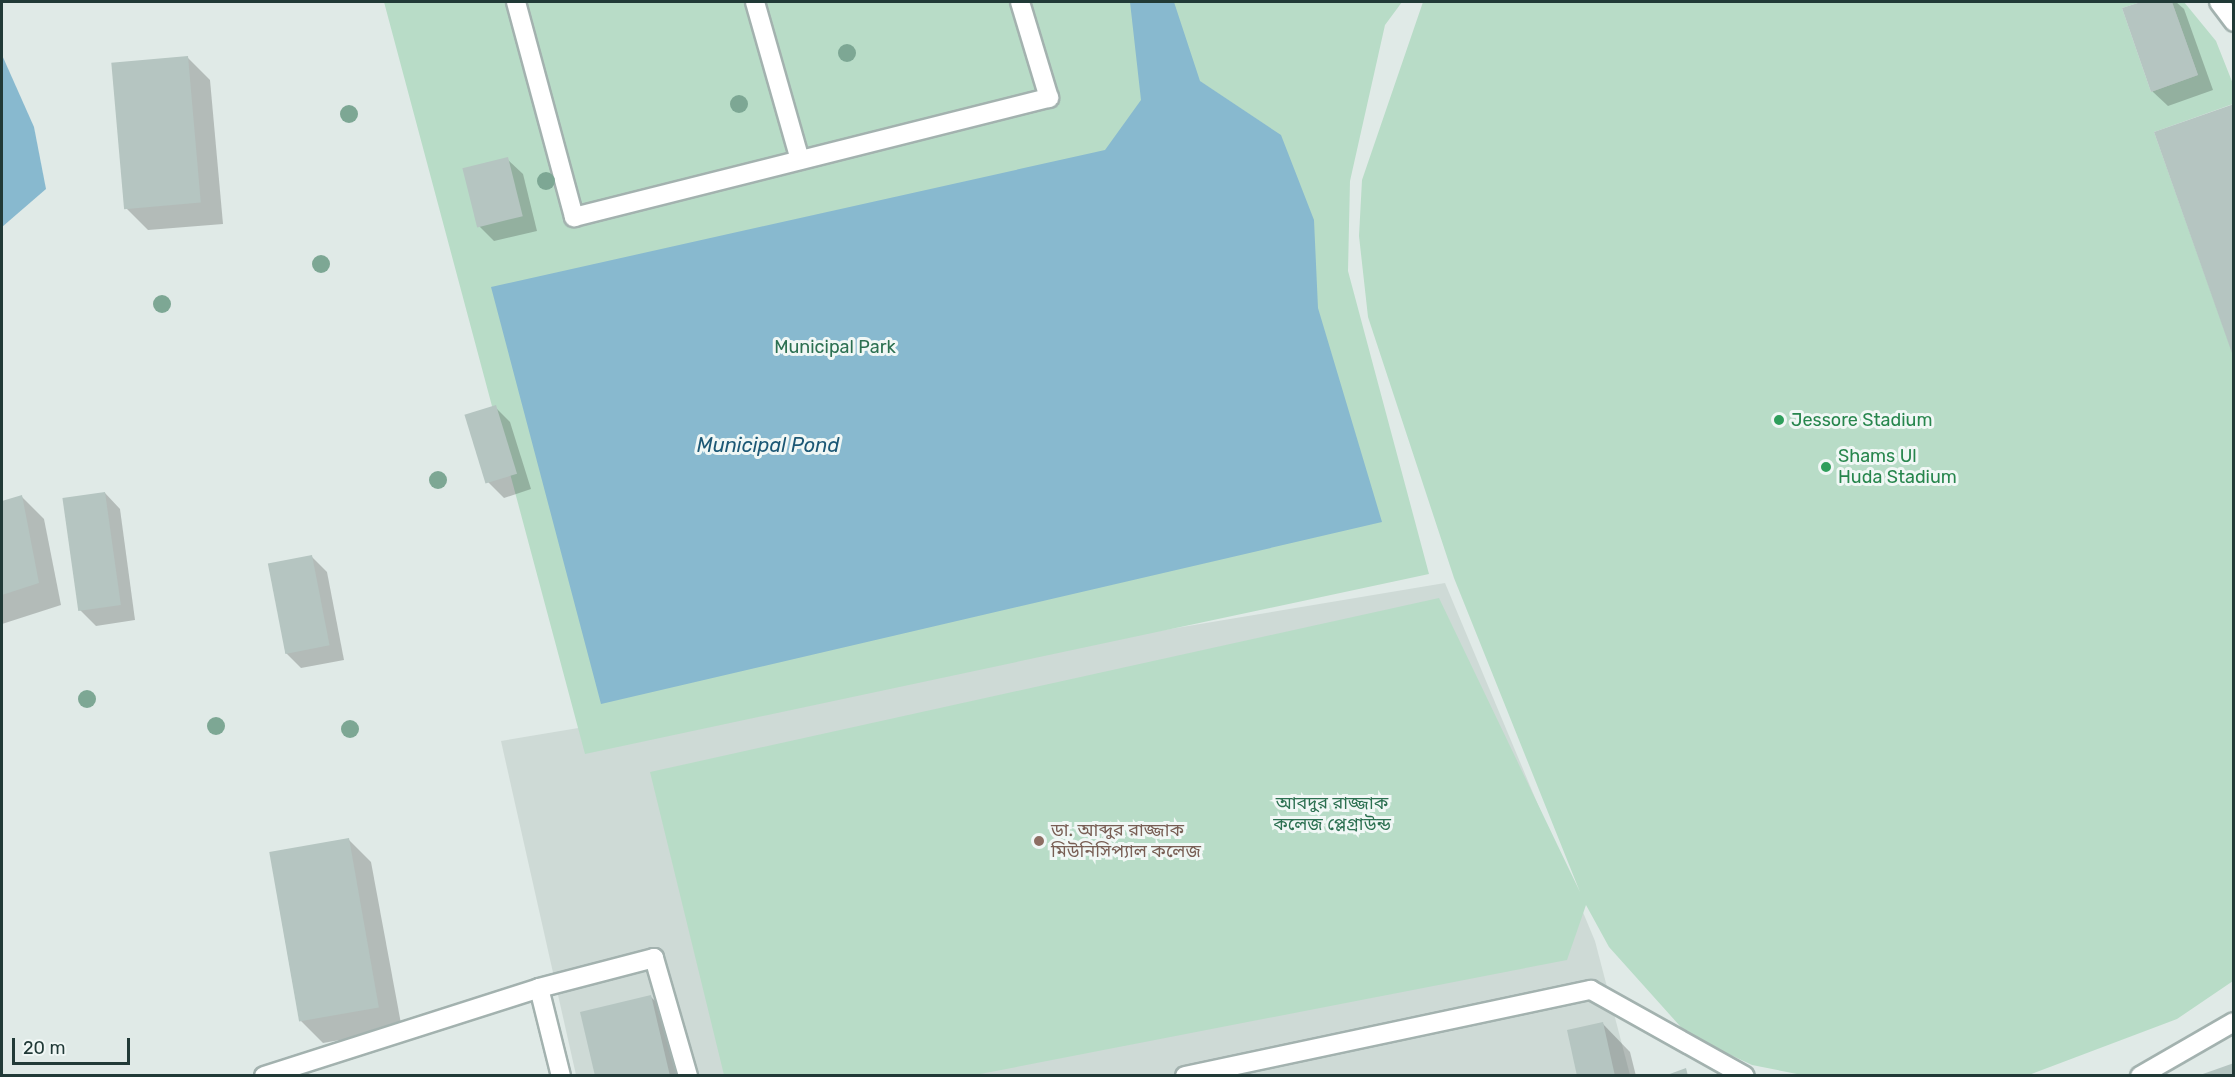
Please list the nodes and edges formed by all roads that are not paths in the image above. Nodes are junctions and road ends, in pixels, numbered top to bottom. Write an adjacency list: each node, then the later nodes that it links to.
1 (516, 2): 6 (street)
2 (755, 2): 6 (street)
3 (1020, 2): 6 (street)
4 (2219, 2): 5 (street)
5 (2233, 21)
6 (800, 160)
7 (539, 988): 9 (street); 10 (street); 11 (street)
8 (2234, 1022): 14 (street)
9 (264, 1076)
10 (561, 1076)
11 (688, 1076)
12 (1185, 1076): 13 (street)
13 (1745, 1076)
14 (2140, 1076)

